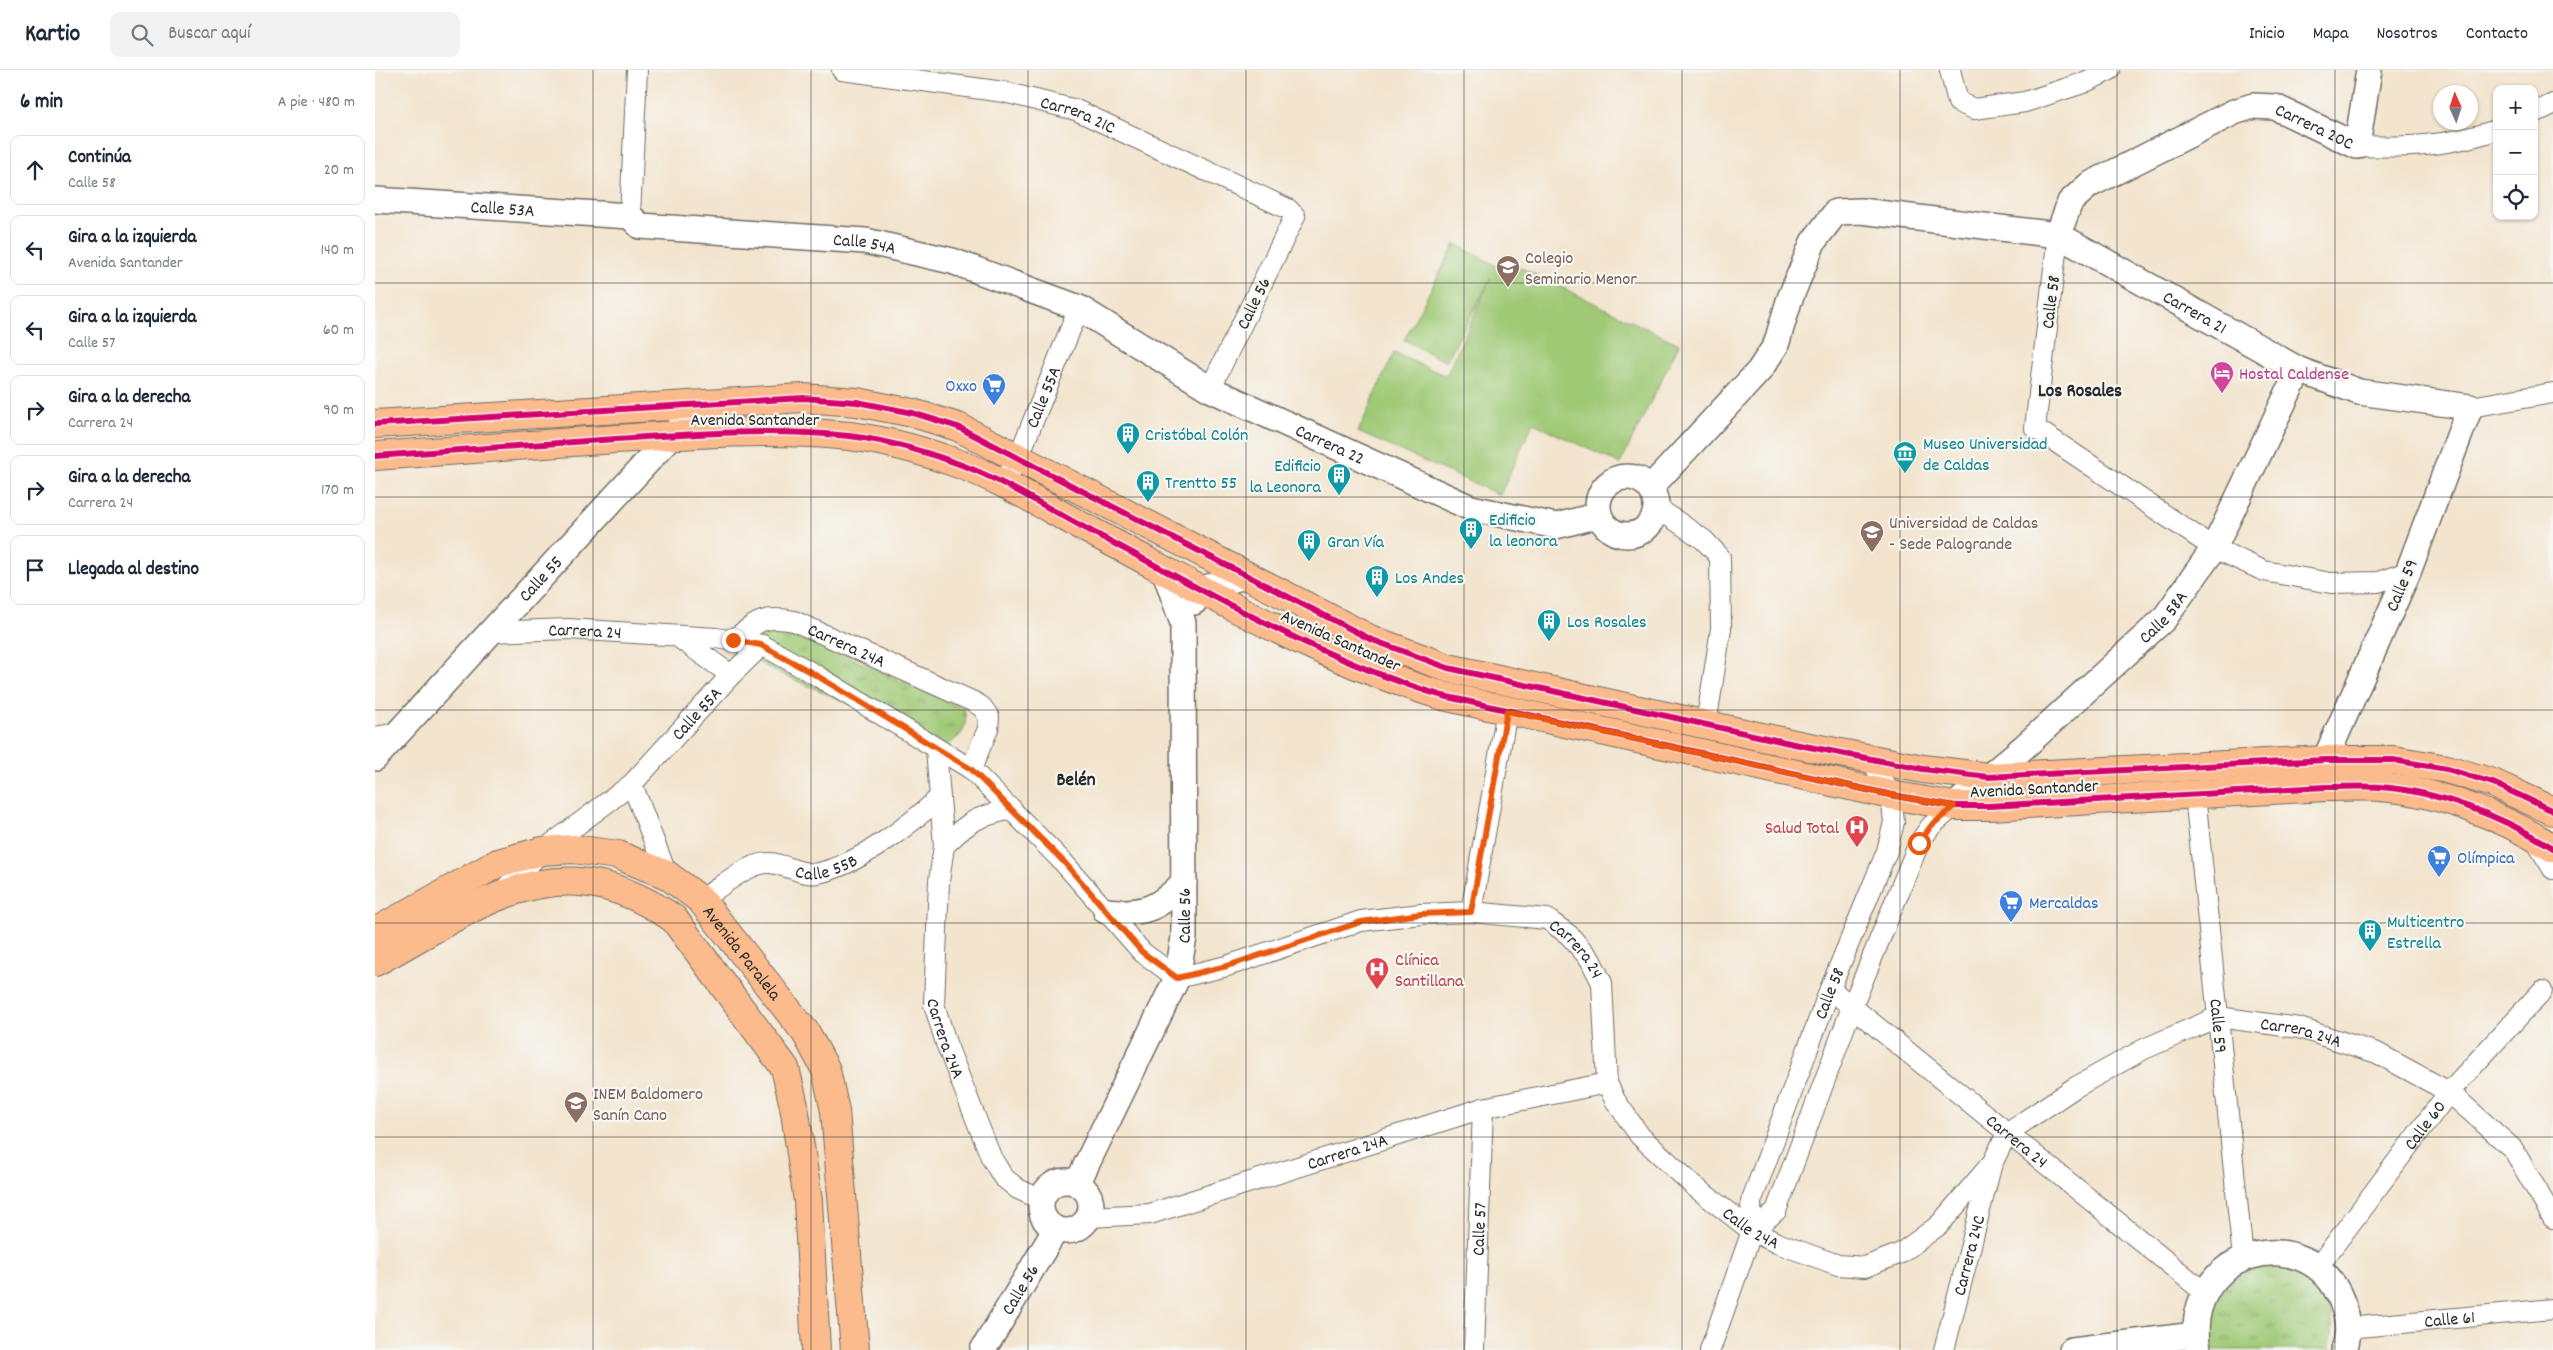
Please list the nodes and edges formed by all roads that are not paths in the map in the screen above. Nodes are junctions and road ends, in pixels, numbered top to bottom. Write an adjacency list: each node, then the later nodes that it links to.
1 (637, 70): 13 (street)
2 (842, 70): 12 (street, Carrera 21C)
3 (1951, 70): 4 (street)
4 (2110, 70)
5 (2369, 70): 9 (street)
6 (2553, 104): 7 (street)
7 (2538, 111)
8 (2493, 131): 9 (street, Carrera 20C)
9 (2357, 146): 10 (street, Carrera 20C)
10 (2089, 185): 14 (street, Calle 58)
11 (375, 201): 13 (street, Calle 53A)
12 (1295, 216): 17 (street, Calle 56)
13 (635, 221): 15 (street, Calle 54A)
14 (2059, 236): 16 (street, Carrera 21); 26 (street, Carrera 21); 28 (street, Calle 58)
15 (1079, 308): 17 (street, Carrera 22); 24 (street, Calle 55A)
16 (2299, 370): 20 (street, Carrera 21); 28 (street, Calle 58A)
17 (1210, 389): 27 (street, Carrera 22)
18 (2553, 393): 20 (street, Carrera 21)
19 (707, 403): 21 (main road, Avenida Santander); 22 (street, Calle 55); 24 (main road, Avenida Santander)
20 (2470, 407): 30 (street, Calle 59)
21 (375, 424)
22 (672, 435): 23 (main road, Avenida Santander); 25 (main road, Avenida Santander); 34 (street, Calle 55)
23 (375, 456)
24 (1018, 458): 25 (street, Calle 55A); 31 (main road, Avenida Santander)
25 (1003, 484): 29 (main road, Avenida Santander)
26 (1653, 498): 27 (street); 27 (street); 40 (street)
27 (1599, 515)
28 (2214, 548): 30 (street); 47 (street, Calle 58A)
29 (1164, 569): 32 (main road, Avenida Santander); 33 (street, Calle 56)
30 (2408, 572): 44 (street, Calle 59)
31 (1247, 575): 32 (street); 40 (main road, Avenida Santander)
32 (1199, 590): 33 (street, Calle 56); 39 (main road, Avenida Santander)
33 (1183, 623): 60 (street, Calle 56)
34 (491, 632): 35 (street, Carrera 24); 41 (street, Calle 55)
35 (678, 637): 36 (street, Carrera 24); 38 (street)
36 (733, 640): 37 (street, Carrera 24); 46 (street, Carrera 24A)
37 (761, 645): 38 (street, Calle 55A); 42 (street, Carrera 24)
38 (731, 676): 48 (street, Calle 55A)
39 (1507, 711): 49 (main road, Avenida Santander); 64 (street)
40 (1707, 724): 45 (main road, Avenida Santander)
41 (386, 735): 43 (street, Calle 55)
42 (936, 749): 46 (street, Carrera 24); 51 (street, Carrera 24A)
43 (375, 758)
44 (2325, 760): 47 (main road, Avenida Santander); 54 (main road, Avenida Santander)
45 (1872, 761): 47 (main road, Avenida Santander); 49 (street, Calle 58)
46 (971, 769): 53 (street, Carrera 24)
47 (1988, 777): 52 (street, Calle 58A)
48 (632, 784): 57 (street, Calle 55A); 59 (street)
49 (1891, 795): 52 (main road, Avenida Santander); 68 (street, Calle 58)
50 (2195, 795): 52 (main road, Avenida Santander); 55 (main road, Avenida Santander); 71 (street, Calle 59)
51 (939, 797): 56 (street, Carrera 24A); 62 (street, Calle 55B)
52 (1954, 806): 70 (street, Calle 58)
53 (1012, 810): 56 (street); 63 (street, Carrera 24)
54 (2553, 811)
55 (2542, 841): 58 (street)
56 (944, 846): 78 (street, Carrera 24A)
57 (542, 851): 59 (main road, Avenida Paralela); 61 (street, Calle 55A); 65 (main road, Avenida Paralela)
58 (2553, 869)
59 (667, 875): 62 (main road, Avenida Paralela)
60 (1184, 882): 63 (street); 67 (street, Calle 56)
61 (499, 895): 66 (main road, Avenida Paralela); 91 (main road, Avenida Paralela)
62 (701, 900): 92 (main road, Avenida Paralela)
63 (1106, 911): 67 (street, Carrera 24)
64 (1471, 912): 67 (street, Carrera 24); 72 (street, Carrera 24)
65 (375, 932)
66 (375, 962)
67 (1177, 978): 77 (street, Calle 56)
68 (1830, 989): 70 (street, Carrera 24); 83 (street, Calle 58)
69 (2542, 991): 73 (street, Calle 60)
70 (1852, 1007): 75 (street, Carrera 24); 83 (street, Calle 58)
71 (2218, 1017): 73 (street, Carrera 24A); 75 (street); 85 (street, Calle 59)
72 (1607, 1083): 74 (street, Carrera 24A); 83 (street, Calle 24A)
73 (2449, 1092): 80 (street, Carrera 24A); 86 (street, Calle 60)
74 (1483, 1108): 79 (street, Carrera 24A); 94 (street, Calle 57)
75 (2007, 1133): 76 (street, Calle 24A); 87 (street, Carrera 24)
76 (1993, 1162): 81 (street, Calle 24A); 84 (street, Carrera 24C)
77 (1077, 1184): 78 (street); 79 (street)
78 (1041, 1200): 82 (street)
79 (1088, 1216): 82 (street)
80 (2553, 1218)
81 (1939, 1224): 83 (street, Calle 24A); 84 (street)
82 (1056, 1229): 93 (street, Calle 56)
83 (1752, 1231): 95 (street, Calle 58)
84 (1972, 1245): 96 (street, Carrera 24C)
85 (2243, 1258): 86 (street); 87 (street)
86 (2317, 1268): 89 (street)
87 (2205, 1292): 90 (street)
88 (2553, 1309): 89 (street, Calle 61)
89 (2346, 1339)
90 (2197, 1342): 97 (street)
91 (816, 1350)
92 (855, 1350)
93 (983, 1350)
94 (1474, 1350)
95 (1710, 1350)
96 (1944, 1350)
97 (2072, 1350)

